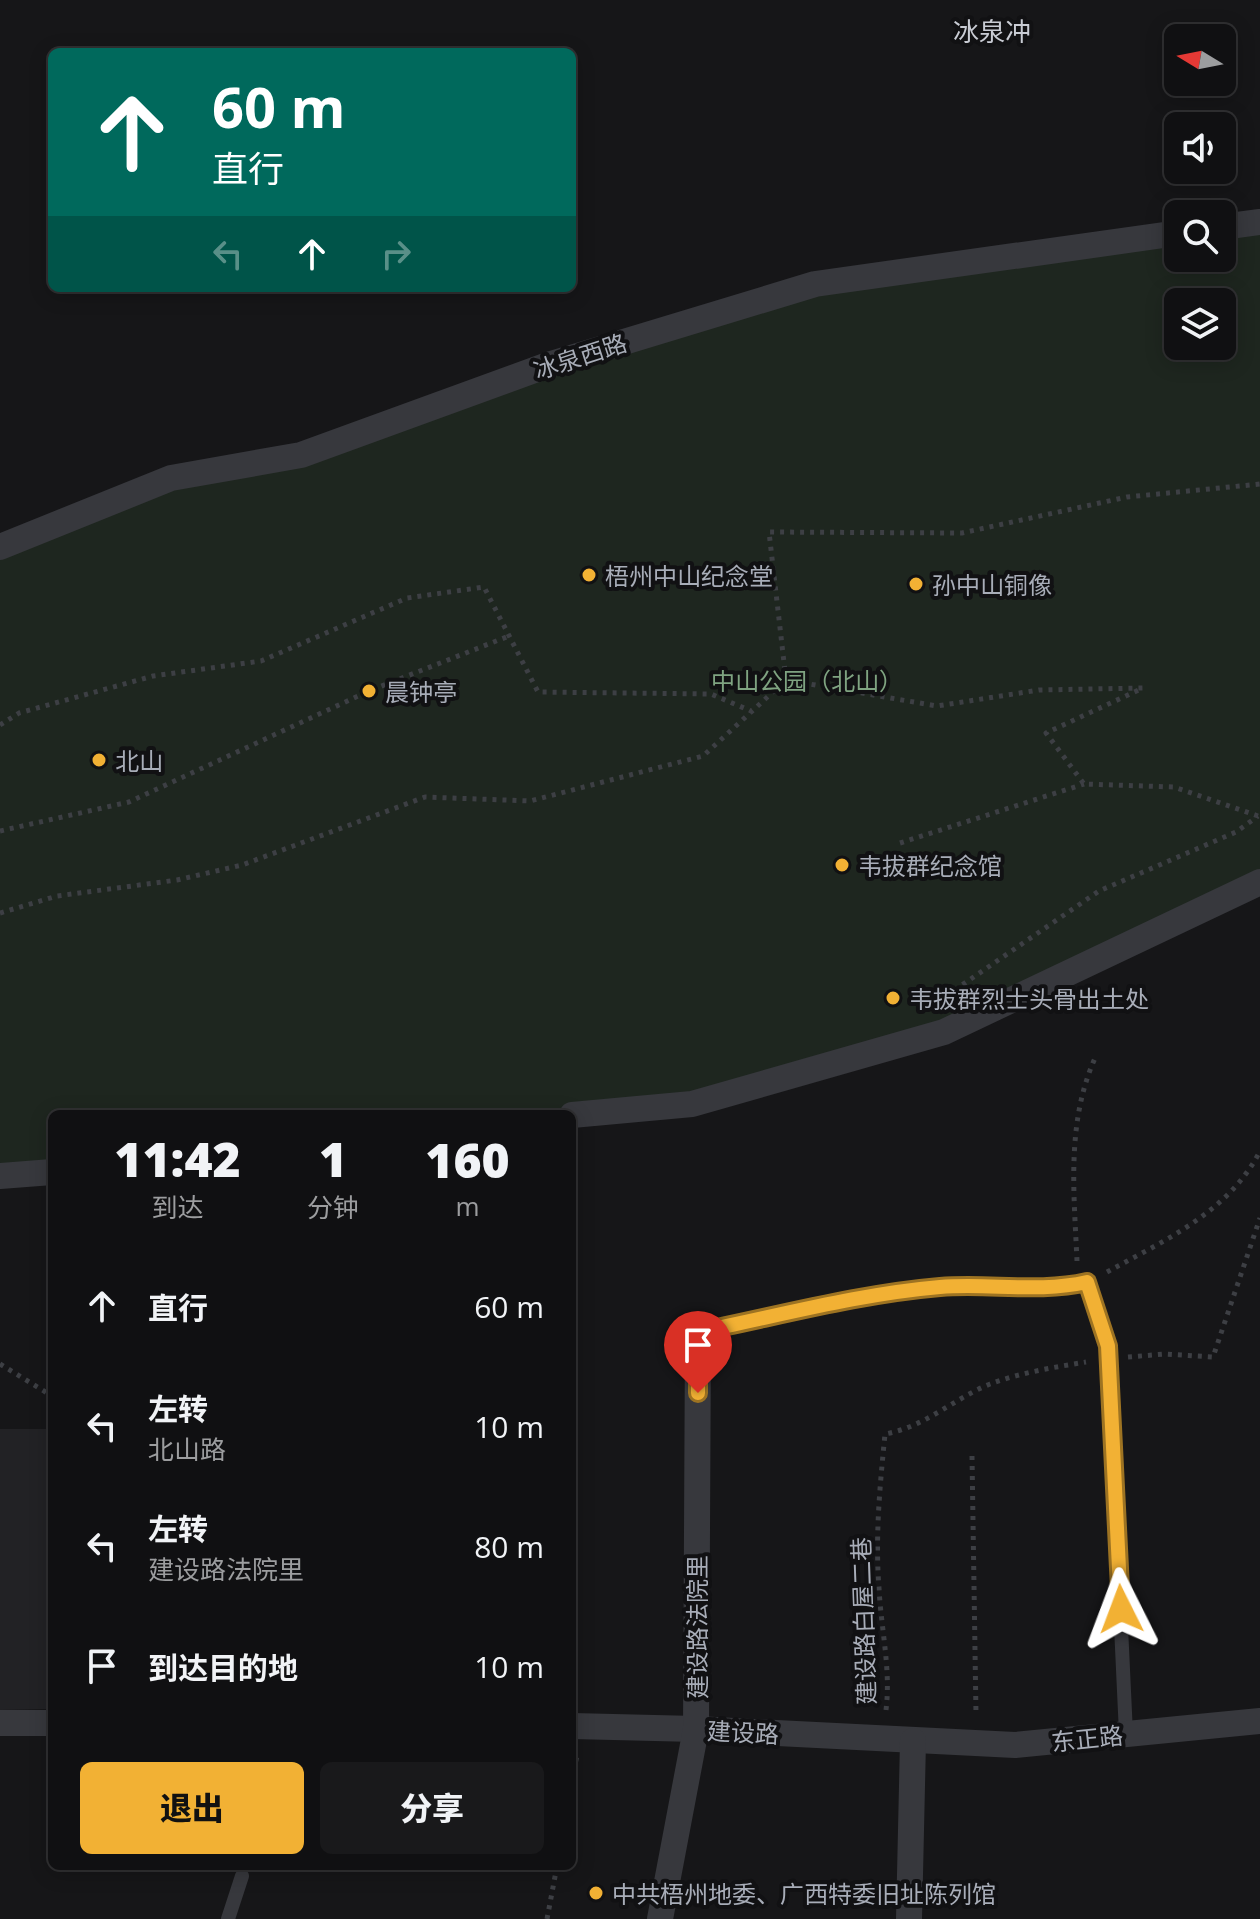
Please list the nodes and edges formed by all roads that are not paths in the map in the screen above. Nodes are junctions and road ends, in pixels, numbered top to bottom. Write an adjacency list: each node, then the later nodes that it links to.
1 (1260, 222): 2 (street)
2 (1236, 225)
3 (1164, 235): 4 (street, 冰泉西路)
4 (0, 547)
5 (1260, 882): 6 (street)
6 (576, 1115)
7 (48, 1172): 8 (street)
8 (0, 1176)
9 (698, 1332): 14 (street, 建设路法院里); 15 (lane)
10 (1260, 1721): 15 (street, 东正路)
11 (0, 1723): 12 (street)
12 (48, 1723)
13 (576, 1726): 14 (street, 建设路)
14 (696, 1729): 16 (street, 建设路); 19 (street, 建设路法院里)
15 (1126, 1734): 16 (street, 东正路)
16 (913, 1741): 20 (street)
17 (242, 1876): 18 (lane)
18 (228, 1919)
19 (660, 1919)
20 (909, 1919)

